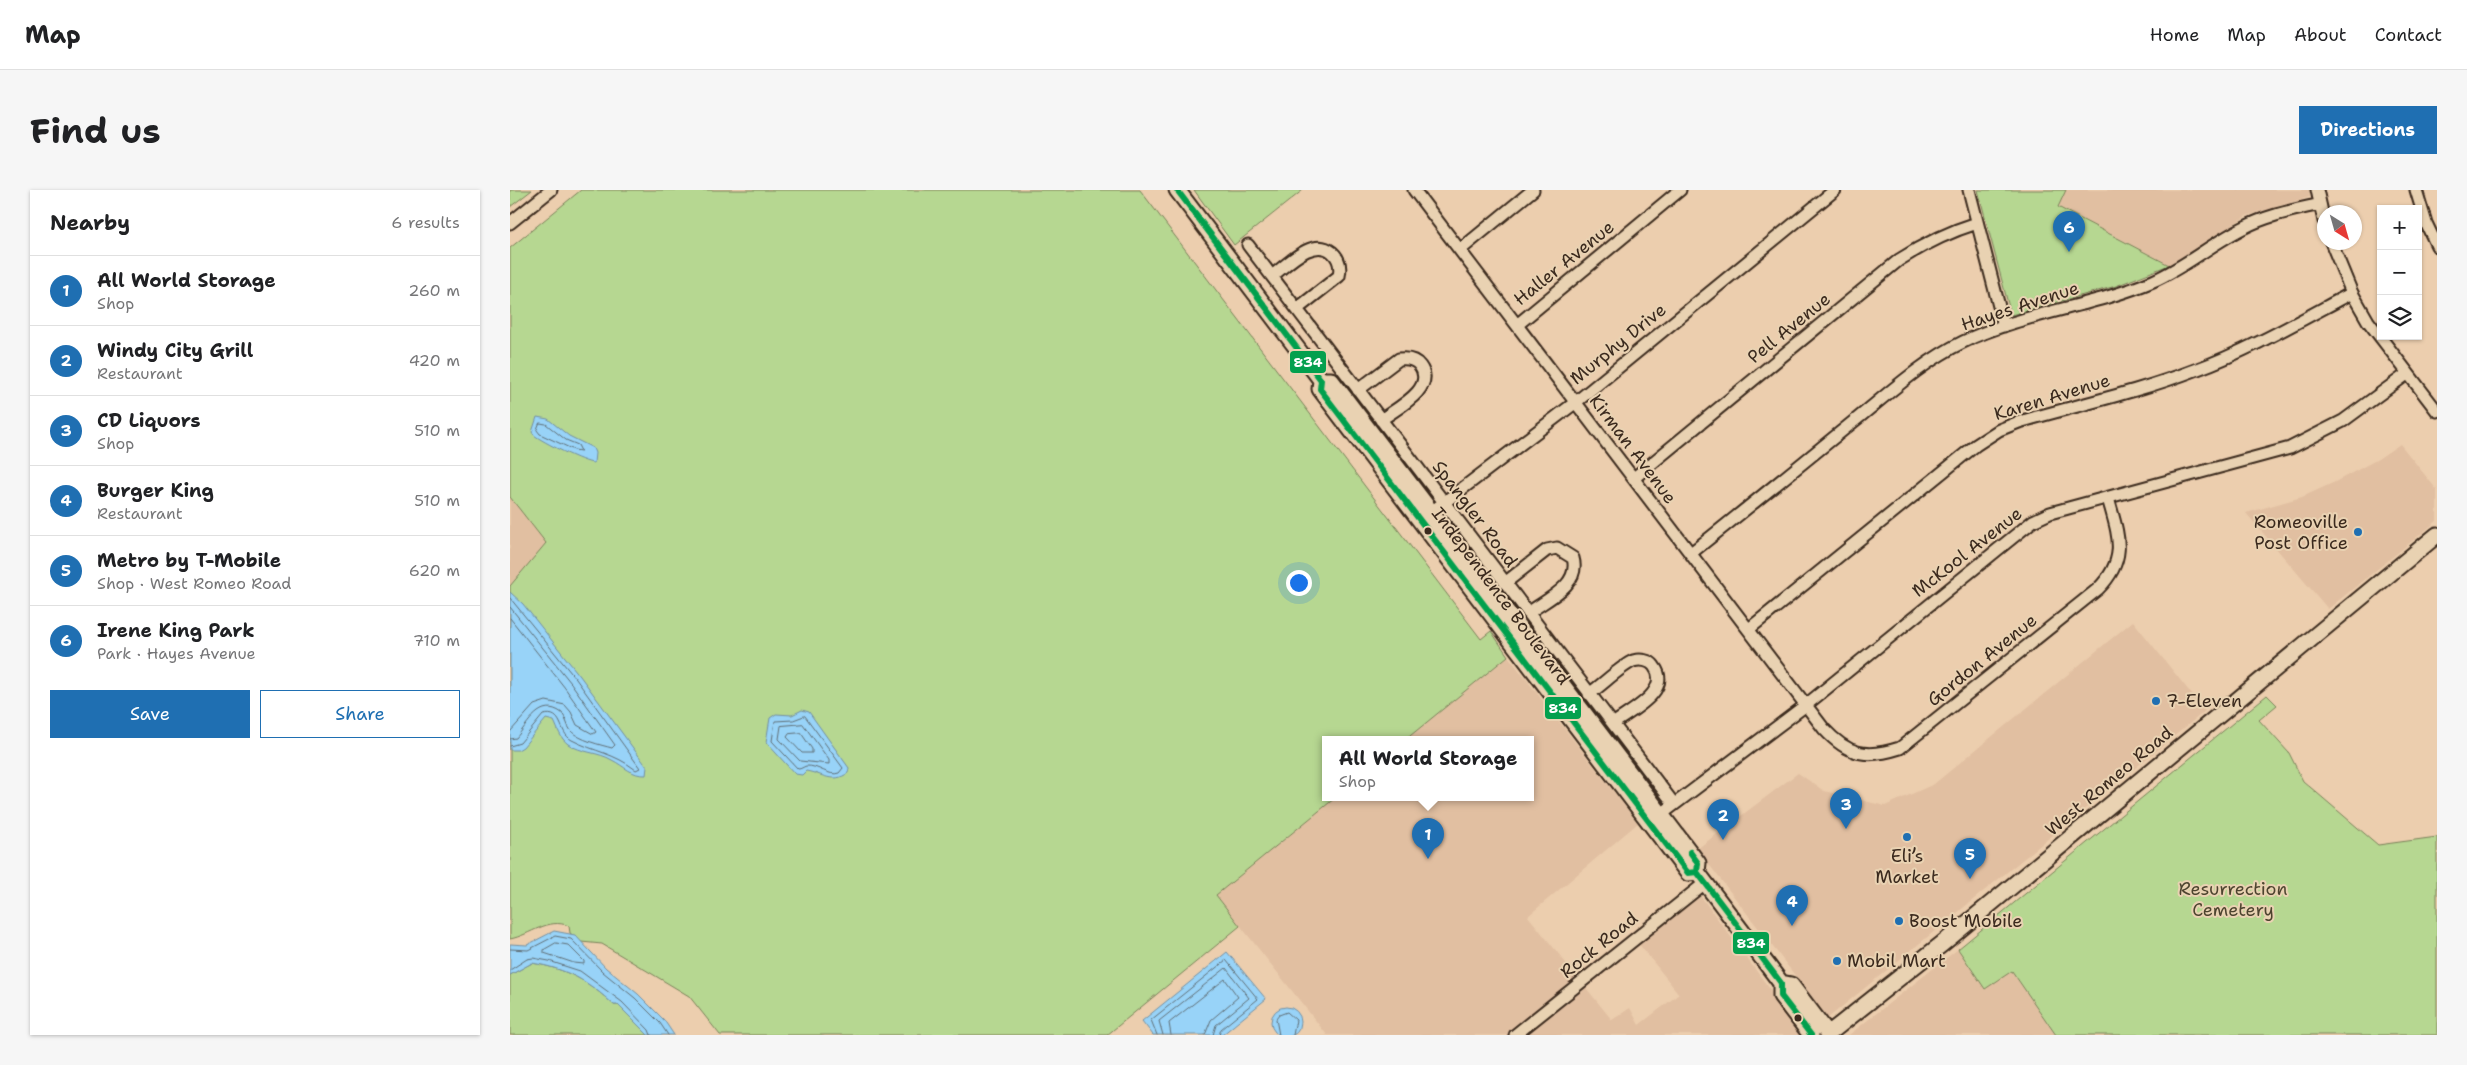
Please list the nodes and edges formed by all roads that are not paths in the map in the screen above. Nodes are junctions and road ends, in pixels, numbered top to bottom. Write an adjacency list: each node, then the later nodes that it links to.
1 (551, 190): 11 (street)
2 (1177, 190): 30 (main road, Independence Boulevard)
3 (1414, 190): 15 (street, Kirman Avenue)
4 (1532, 190): 15 (street)
5 (1680, 190): 20 (street, Haller Avenue)
6 (1835, 190): 24 (street, Murphy Drive)
7 (1969, 190): 12 (street)
8 (2317, 190): 10 (street)
9 (2416, 190): 14 (street)
10 (2320, 204): 21 (street, Hayes Avenue)
11 (510, 223)
12 (1978, 224): 21 (street); 27 (street, Pell Avenue)
13 (1248, 245): 17 (street, Spangler Road)
14 (2437, 246)
15 (1460, 250): 20 (street, Kirman Avenue)
16 (2334, 250): 18 (street)
17 (1272, 276): 19 (street, Spangler Road); 19 (street)
18 (2352, 293): 22 (street); 35 (street, Karen Avenue)
19 (1297, 309): 23 (street, Spangler Road)
20 (1517, 324): 24 (street, Kirman Avenue)
21 (2004, 326): 32 (street, Hayes Avenue)
22 (2407, 374): 25 (street); 28 (street, McKool Avenue)
23 (1358, 390): 26 (street, Spangler Road); 26 (street)
24 (1576, 402): 27 (street, Kirman Avenue); 29 (street, Murphy Drive)
25 (2437, 411)
26 (1381, 420): 29 (street, Spangler Road)
27 (1634, 478): 32 (street, Kirman Avenue)
28 (2108, 498): 37 (street, McKool Avenue); 37 (street, Gordon Avenue)
29 (1444, 502): 30 (street, Murphy Drive); 33 (street, Spangler Road)
30 (1426, 516): 40 (main road, Independence Boulevard)
31 (2437, 535): 45 (main road, West Romeo Road)
32 (1691, 553): 35 (street, Kirman Avenue)
33 (1505, 583): 34 (street, Spangler Road); 34 (street)
34 (1528, 613): 36 (street, Spangler Road)
35 (1749, 629): 37 (street, Kirman Avenue)
36 (1589, 694): 38 (street, Spangler Road); 38 (street)
37 (1806, 705): 39 (street, McKool Avenue)
38 (1613, 724): 39 (street, Spangler Road)
39 (1674, 804): 40 (street, McKool Avenue)
40 (1656, 819): 41 (main road, Independence Boulevard)
41 (1701, 877): 42 (main road, Independence Boulevard); 43 (street, Rock Road)
42 (1781, 983): 44 (main road, Independence Boulevard); 45 (main road, Independence Boulevard)
43 (1515, 1035)
44 (1811, 1035)
45 (1828, 1035)

